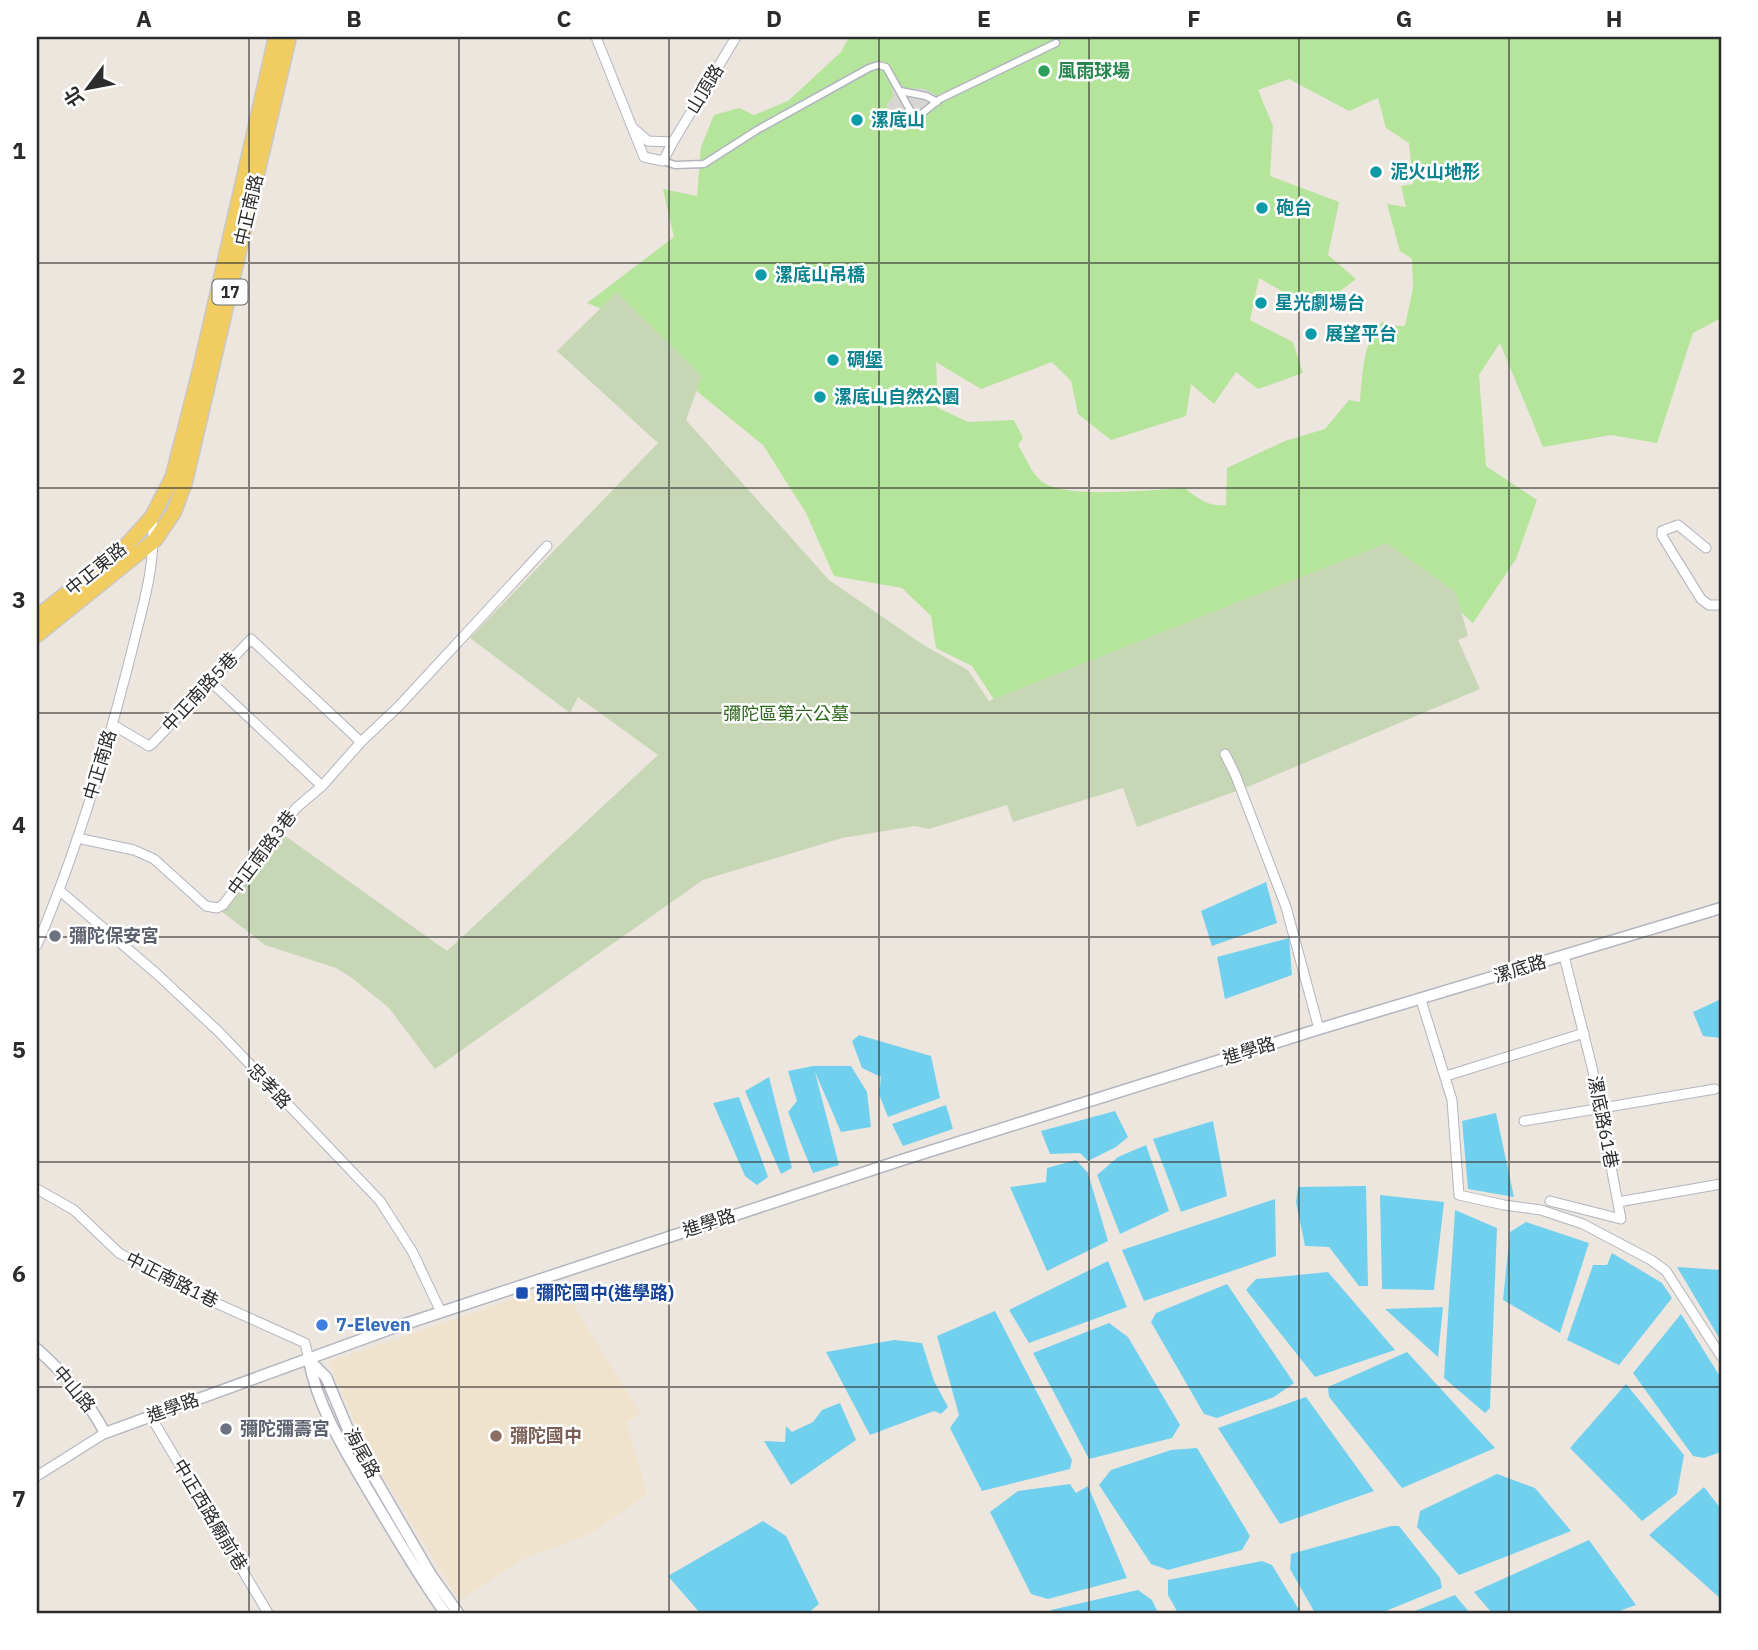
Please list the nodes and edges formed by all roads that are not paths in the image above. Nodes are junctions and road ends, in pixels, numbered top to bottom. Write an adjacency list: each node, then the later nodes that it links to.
1 (276, 37): 11 (main road, 中正南路 / 17)
2 (289, 37): 12 (main road, 中正南路 / 17)
3 (596, 37): 8 (street)
4 (736, 37): 9 (street, 山頂路)
5 (1056, 43): 7 (street)
6 (900, 91): 7 (street); 7 (street); 10 (street)
7 (937, 102)
8 (632, 127): 9 (street); 10 (street)
9 (673, 142): 10 (street, 山頂路)
10 (663, 162)
11 (152, 517): 12 (street, 中正南路); 16 (main road, 中正東路 / 17)
12 (155, 540): 17 (main road, 中正東路 / 17); 19 (street, 中正南路)
13 (547, 545): 20 (street, 中正南路3巷)
14 (1706, 548): 15 (street)
15 (1721, 606)
16 (37, 617)
17 (37, 635)
18 (210, 681): 19 (street, 中正南路5巷); 20 (street, 中正南路5巷); 22 (street)
19 (113, 725): 23 (street, 中正南路)
20 (360, 742): 22 (street, 中正南路3巷)
21 (1225, 754): 29 (street)
22 (322, 786): 23 (street, 中正南路3巷)
23 (78, 838): 24 (street, 中正南路)
24 (60, 891): 26 (street, 中正南路); 39 (street, 忠孝路)
25 (1721, 908): 27 (street, 漯底路)
26 (37, 945)
27 (1564, 956): 28 (street, 漯底路); 30 (street, 漯底路61巷)
28 (1421, 1000): 29 (street, 漯底路); 31 (street)
29 (1319, 1029): 39 (street, 進學路)
30 (1584, 1033): 31 (street); 33 (street, 漯底路61巷)
31 (1446, 1076): 41 (street)
32 (1715, 1089): 33 (street)
33 (1601, 1110): 34 (street); 38 (street, 漯底路61巷)
34 (1524, 1121)
35 (1721, 1184): 38 (street)
36 (37, 1189): 42 (street, 中正南路1巷)
37 (1550, 1201): 38 (street)
38 (1618, 1202)
39 (441, 1312): 42 (street, 進學路)
40 (37, 1349): 44 (street, 中山路)
41 (1721, 1356)
42 (309, 1360): 43 (street, 進學路); 46 (street, 海尾路)
43 (151, 1416): 44 (street, 進學路); 47 (street, 中正西路廟前巷)
44 (105, 1433): 45 (street)
45 (37, 1476)
46 (452, 1612)
47 (268, 1613)

